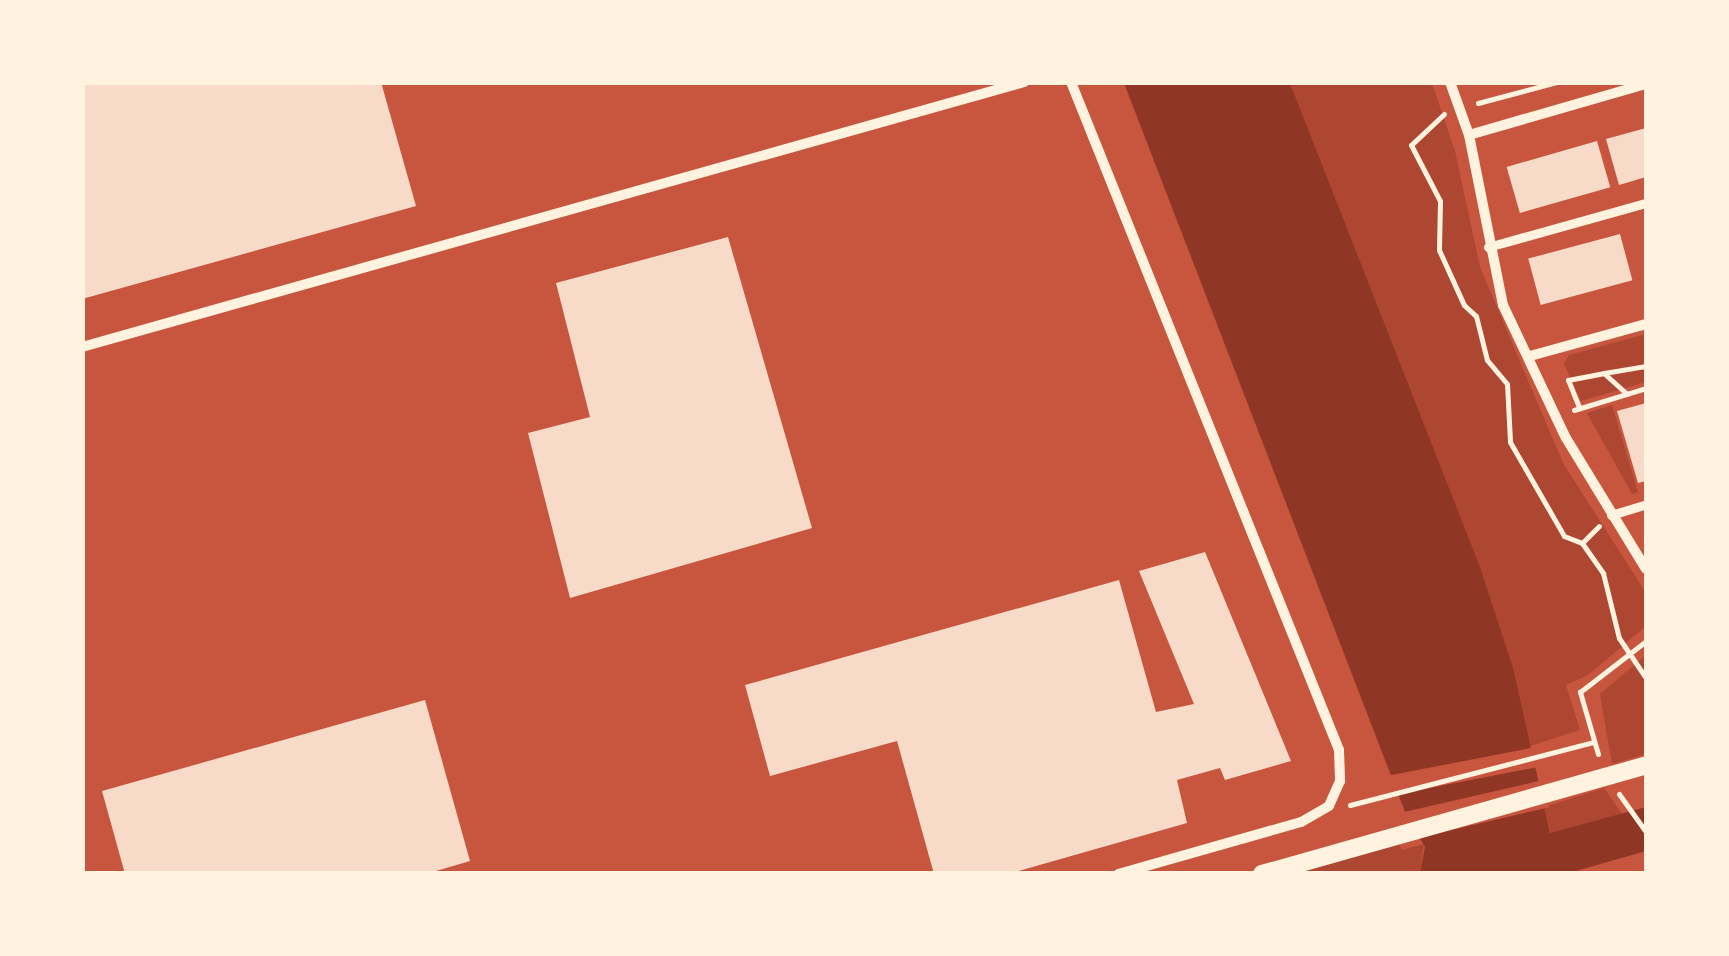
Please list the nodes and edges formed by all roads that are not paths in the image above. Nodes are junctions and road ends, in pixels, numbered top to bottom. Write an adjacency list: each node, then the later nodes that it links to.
1 (1024, 82): 9 (street)
2 (1071, 82): 15 (street)
3 (1450, 82): 5 (street)
4 (1646, 84): 5 (street)
5 (1469, 134): 7 (street)
6 (1646, 202): 7 (street)
7 (1488, 247): 10 (street)
8 (1646, 324): 10 (street)
9 (82, 346)
10 (1530, 356): 12 (street)
11 (1646, 504): 12 (street)
12 (1611, 514): 13 (street)
13 (1646, 570)
14 (1646, 765): 16 (street)
15 (1118, 874)
16 (1262, 874)

